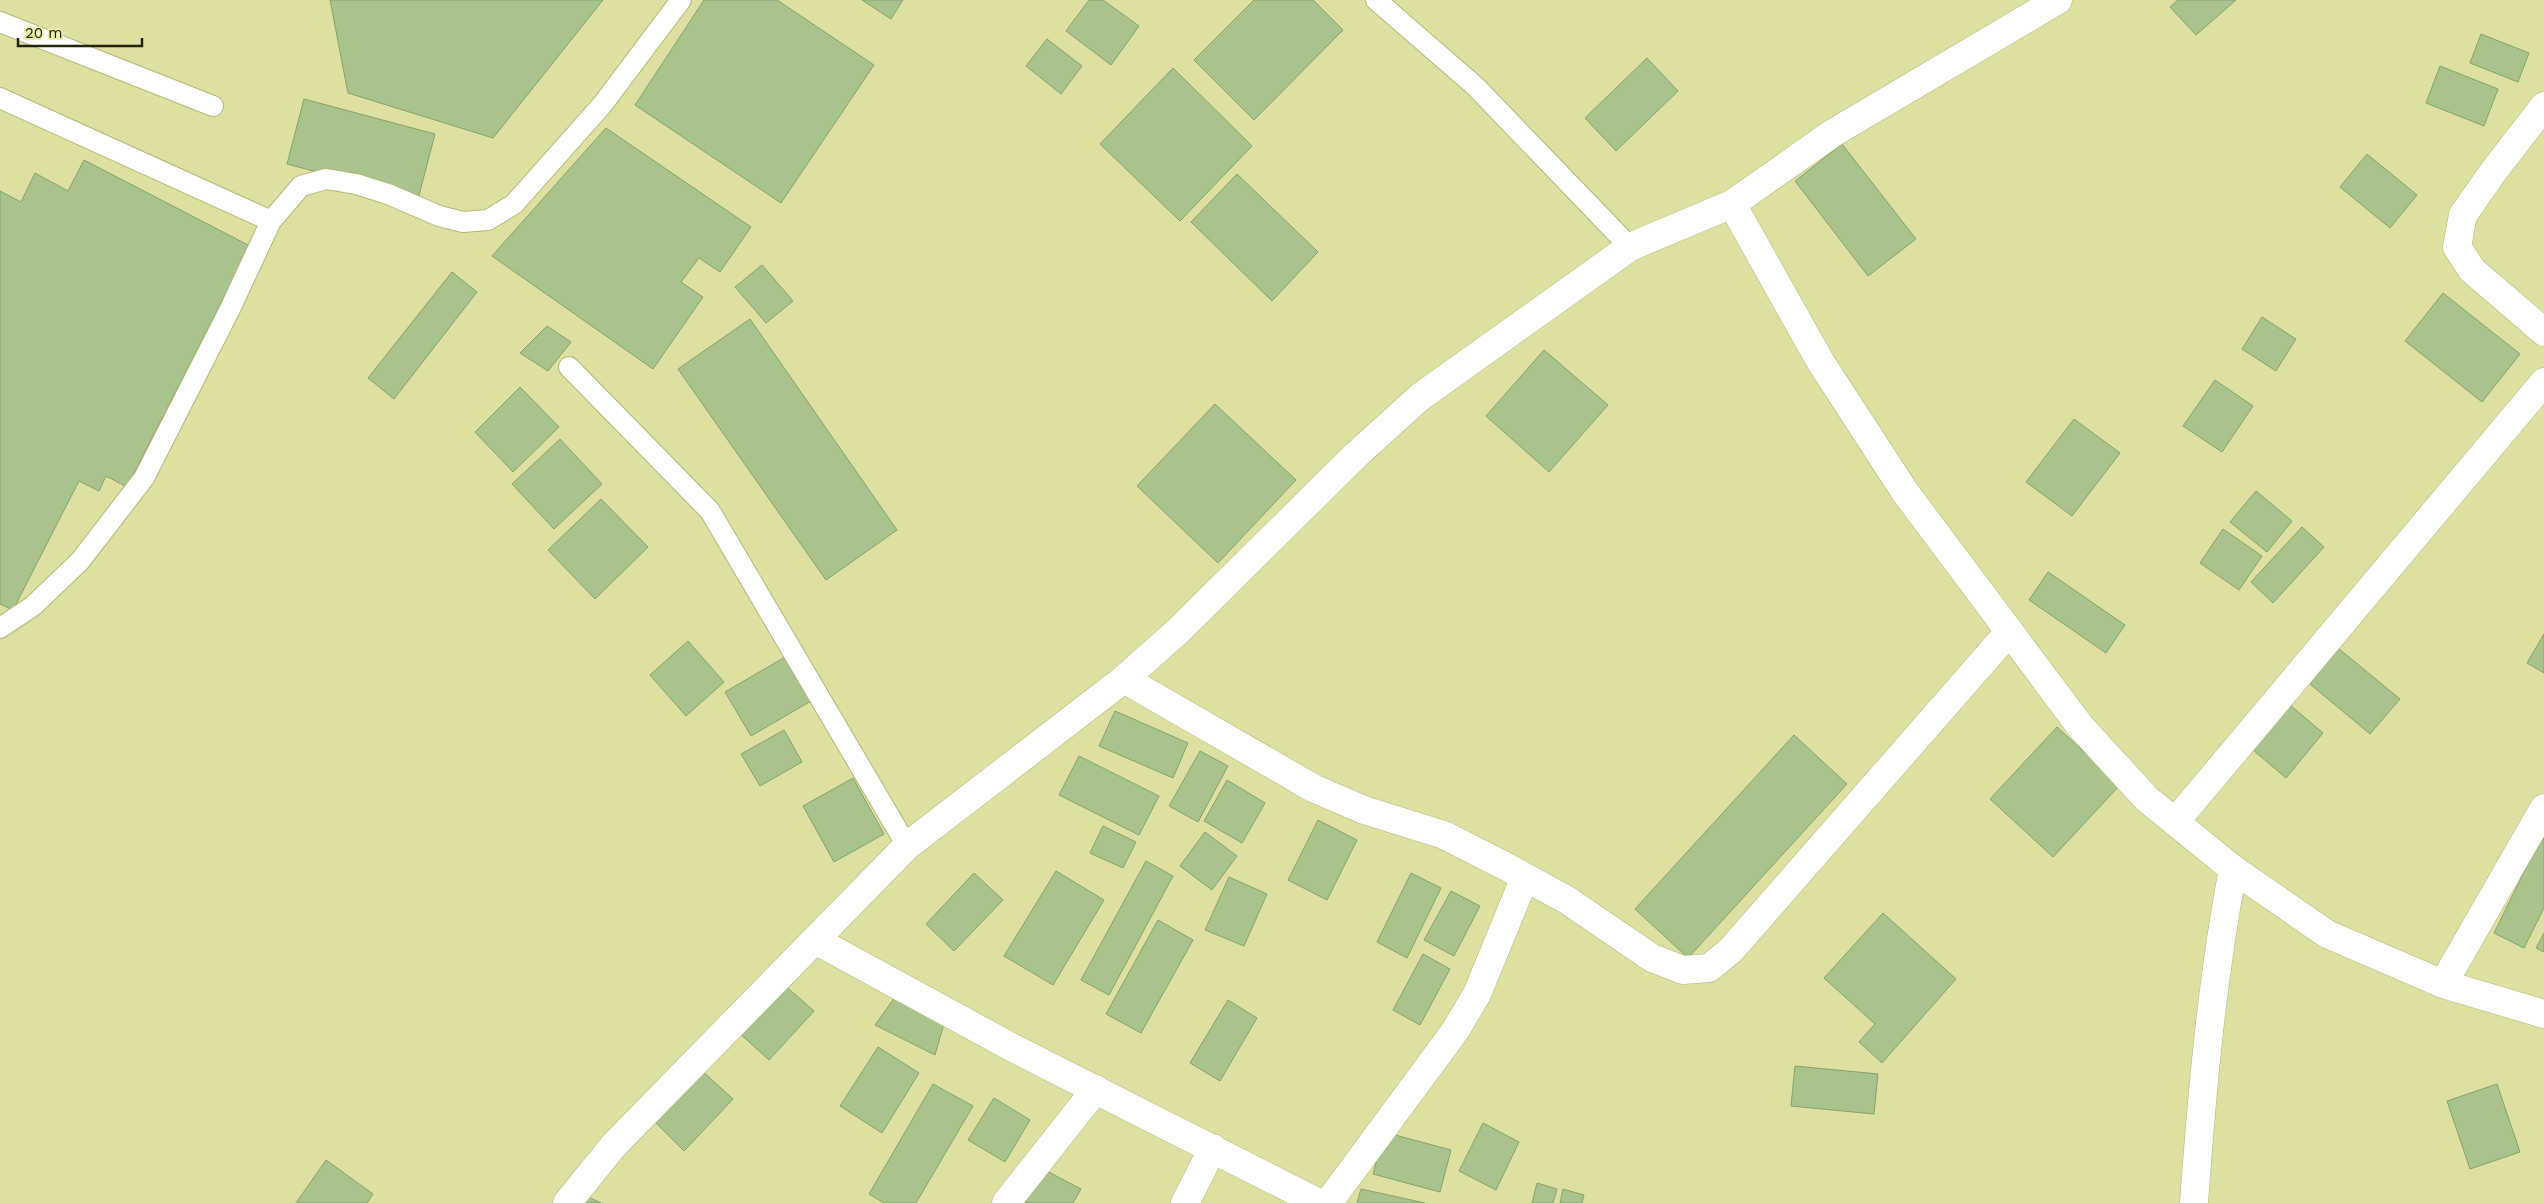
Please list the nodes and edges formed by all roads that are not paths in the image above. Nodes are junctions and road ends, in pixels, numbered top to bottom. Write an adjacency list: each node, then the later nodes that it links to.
1 (681, 0): 9 (lane)
2 (1376, 0): 10 (lane)
3 (2058, 0): 8 (street)
4 (0, 22): 6 (lane)
5 (0, 98): 9 (lane)
6 (213, 106)
7 (2544, 106): 11 (street)
8 (1732, 204): 10 (street); 15 (street)
9 (271, 221): 14 (lane)
10 (1630, 247): 16 (street)
11 (2544, 332)
12 (569, 367): 19 (lane)
13 (2544, 382): 18 (street)
14 (0, 628)
15 (2009, 632): 18 (street); 21 (street)
16 (1124, 679): 19 (street); 21 (street)
17 (2544, 808): 23 (street)
18 (2175, 822): 20 (street)
19 (907, 846): 22 (street)
20 (2233, 869): 23 (street); 32 (street)
21 (1525, 877): 31 (street)
22 (815, 940): 25 (street); 27 (street)
23 (2443, 984): 24 (street)
24 (2544, 1014)
25 (1096, 1090): 26 (street); 28 (street)
26 (1213, 1148): 29 (street); 30 (street)
27 (568, 1203)
28 (1006, 1203)
29 (1185, 1203)
30 (1319, 1203)
31 (1328, 1203)
32 (2194, 1203)

